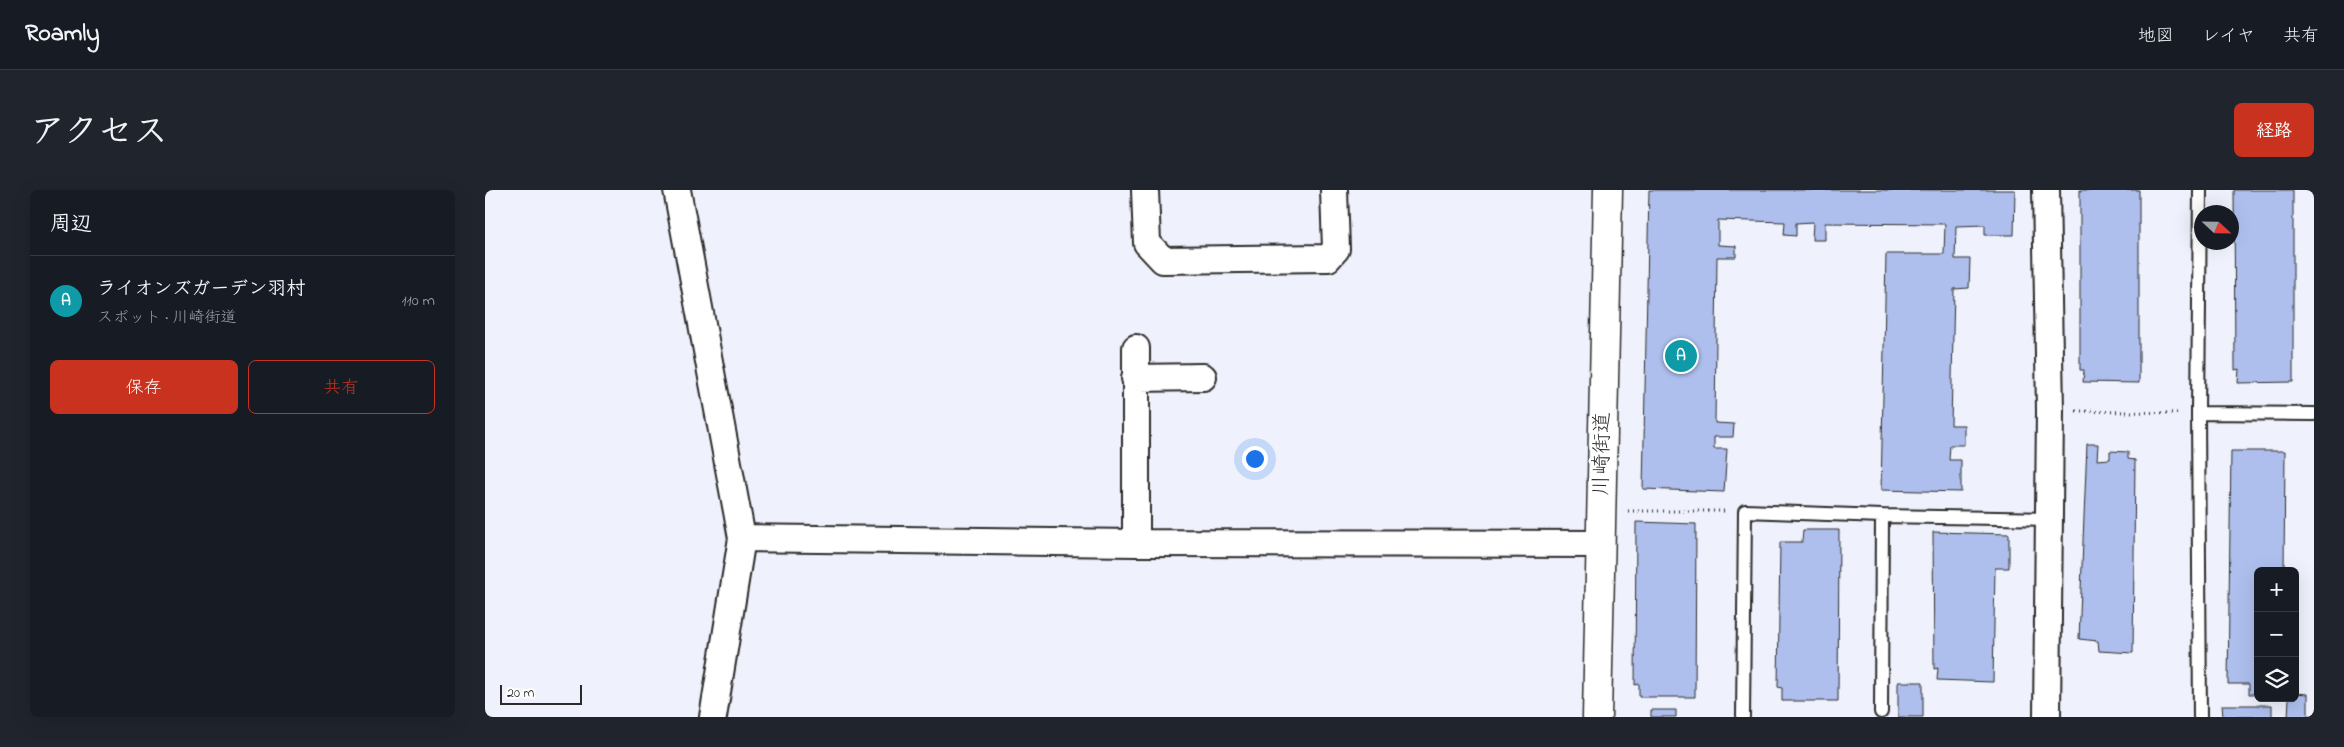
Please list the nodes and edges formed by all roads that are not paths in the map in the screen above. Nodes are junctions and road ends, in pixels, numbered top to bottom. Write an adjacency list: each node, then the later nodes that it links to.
1 (677, 190): 14 (street)
2 (1145, 190): 3 (street)
3 (1334, 190)
4 (1608, 190): 16 (street, 川崎街道)
5 (2046, 190): 13 (street)
6 (2200, 190): 10 (lane)
7 (1136, 348): 8 (street)
8 (1135, 378): 9 (street); 15 (street)
9 (1203, 378)
10 (2198, 413): 11 (lane); 22 (lane)
11 (2314, 414)
12 (1883, 516): 13 (lane); 17 (lane); 20 (lane)
13 (2049, 519): 21 (street)
14 (742, 538): 15 (street); 18 (street)
15 (1136, 543): 16 (street)
16 (1601, 544): 19 (street, 川崎街道)
17 (1881, 712)
18 (713, 717)
19 (1597, 717)
20 (1743, 717)
21 (2047, 717)
22 (2200, 717)

